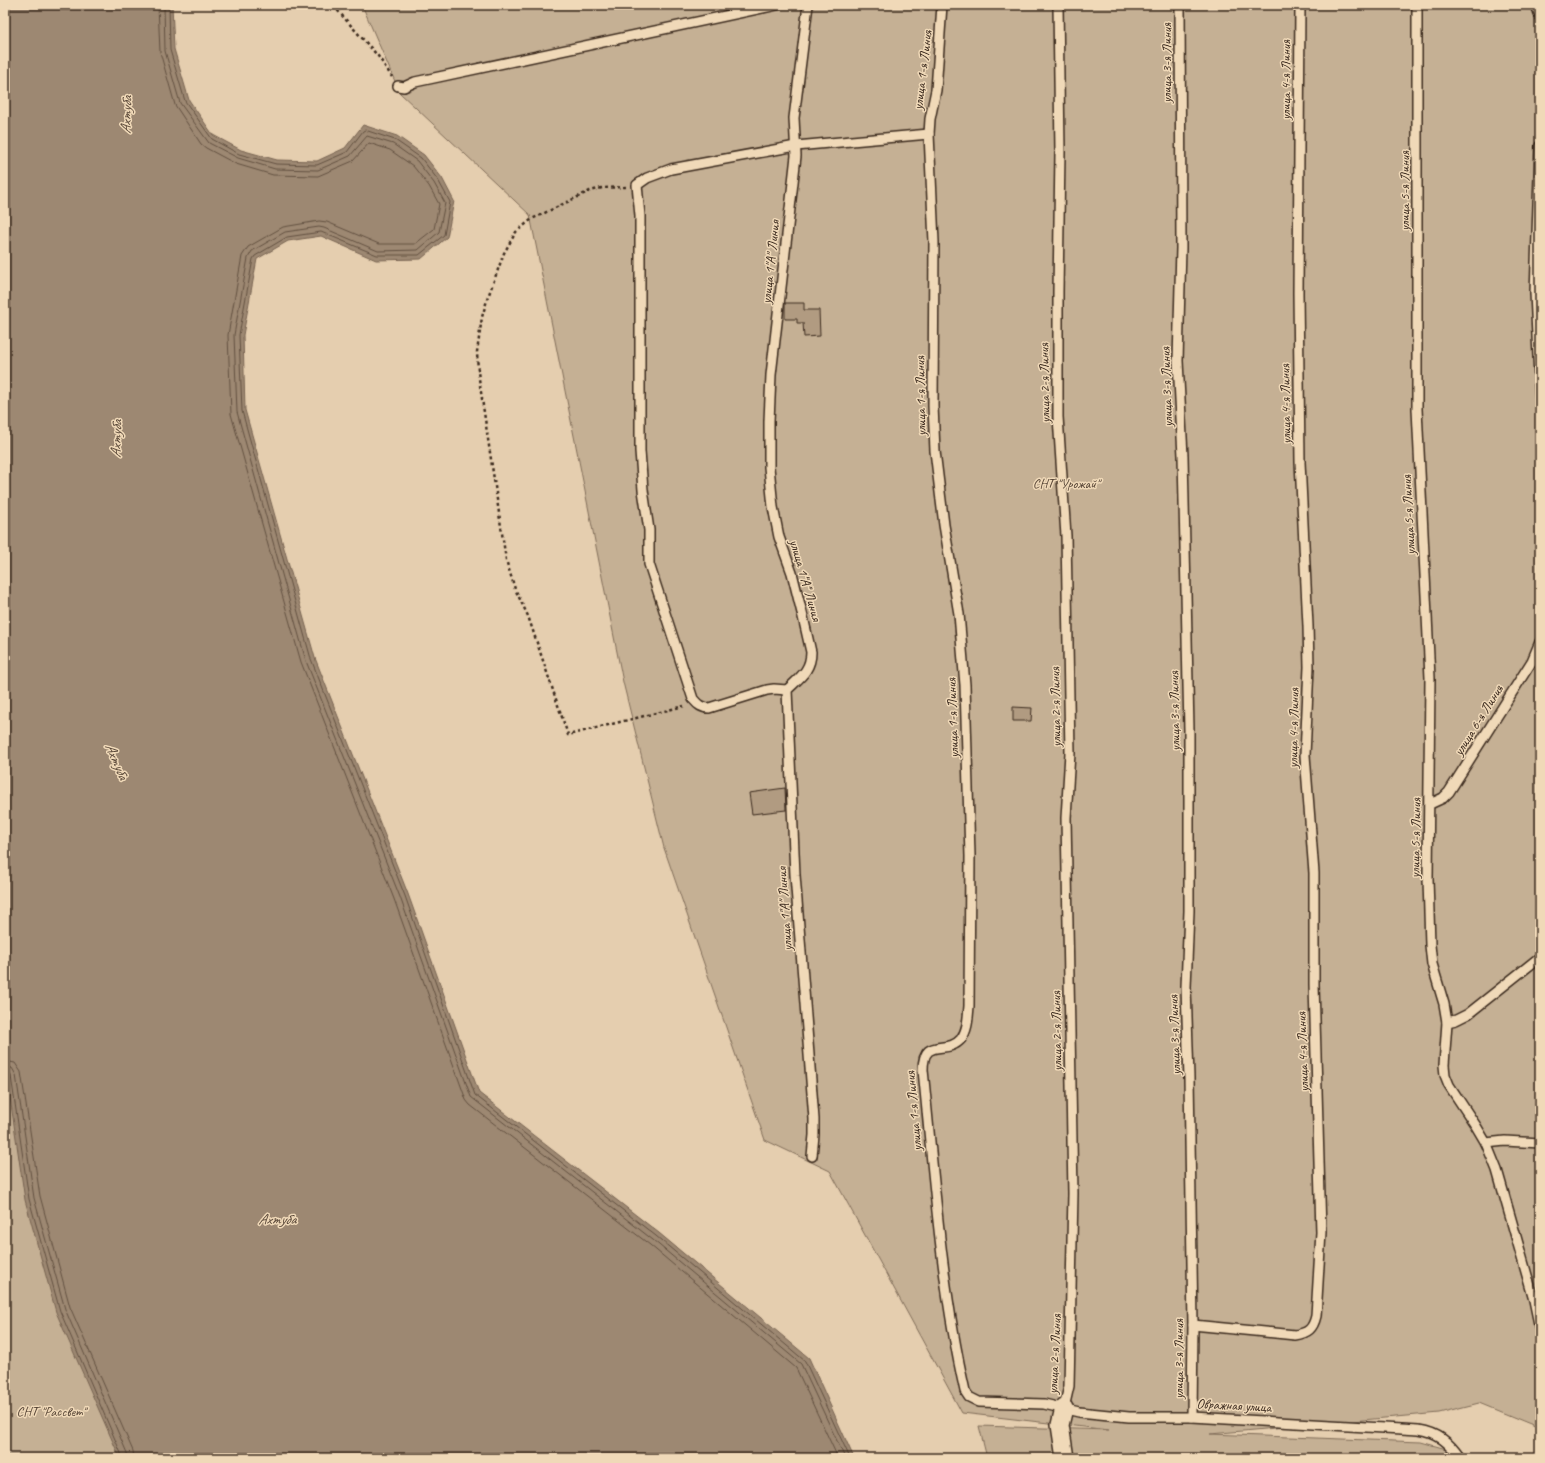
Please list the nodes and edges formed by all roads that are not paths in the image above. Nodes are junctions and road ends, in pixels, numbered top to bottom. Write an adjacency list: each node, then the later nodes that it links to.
1 (777, 5): 10 (lane)
2 (808, 5): 12 (lane, улица 1"А" Линия)
3 (942, 5): 11 (lane, улица 1-я Линия)
4 (1058, 5): 26 (lane, улица 2-я Линия)
5 (1180, 5): 23 (lane, улица 3-я Линия)
6 (1300, 5): 23 (lane, улица 4-я Линия)
7 (1417, 5): 17 (lane, улица 5-я Линия)
8 (1536, 5): 9 (lane)
9 (1540, 16)
10 (398, 86)
11 (929, 134): 12 (lane); 25 (lane, улица 1-я Линия)
12 (796, 146): 16 (lane, улица 1"А" Линия); 16 (lane)
13 (1540, 146): 14 (lane)
14 (1540, 399)
15 (1540, 642): 17 (lane, улица 6-я Линия)
16 (787, 690): 22 (lane, улица 1"А" Линия)
17 (1430, 804): 19 (lane, улица 5-я Линия)
18 (1540, 957): 19 (lane)
19 (1447, 1022): 20 (lane, улица 5-я Линия)
20 (1486, 1143): 21 (lane); 24 (lane, улица 5-я Линия)
21 (1540, 1143)
22 (812, 1156)
23 (1193, 1325): 27 (lane, улица 3-я Линия)
24 (1540, 1329)
25 (973, 1400): 26 (lane, Овражная улица)
26 (1064, 1408): 27 (lane, Овражная улица); 28 (street)
27 (1192, 1417): 29 (lane, Овражная улица)
28 (1065, 1458)
29 (1460, 1458)

